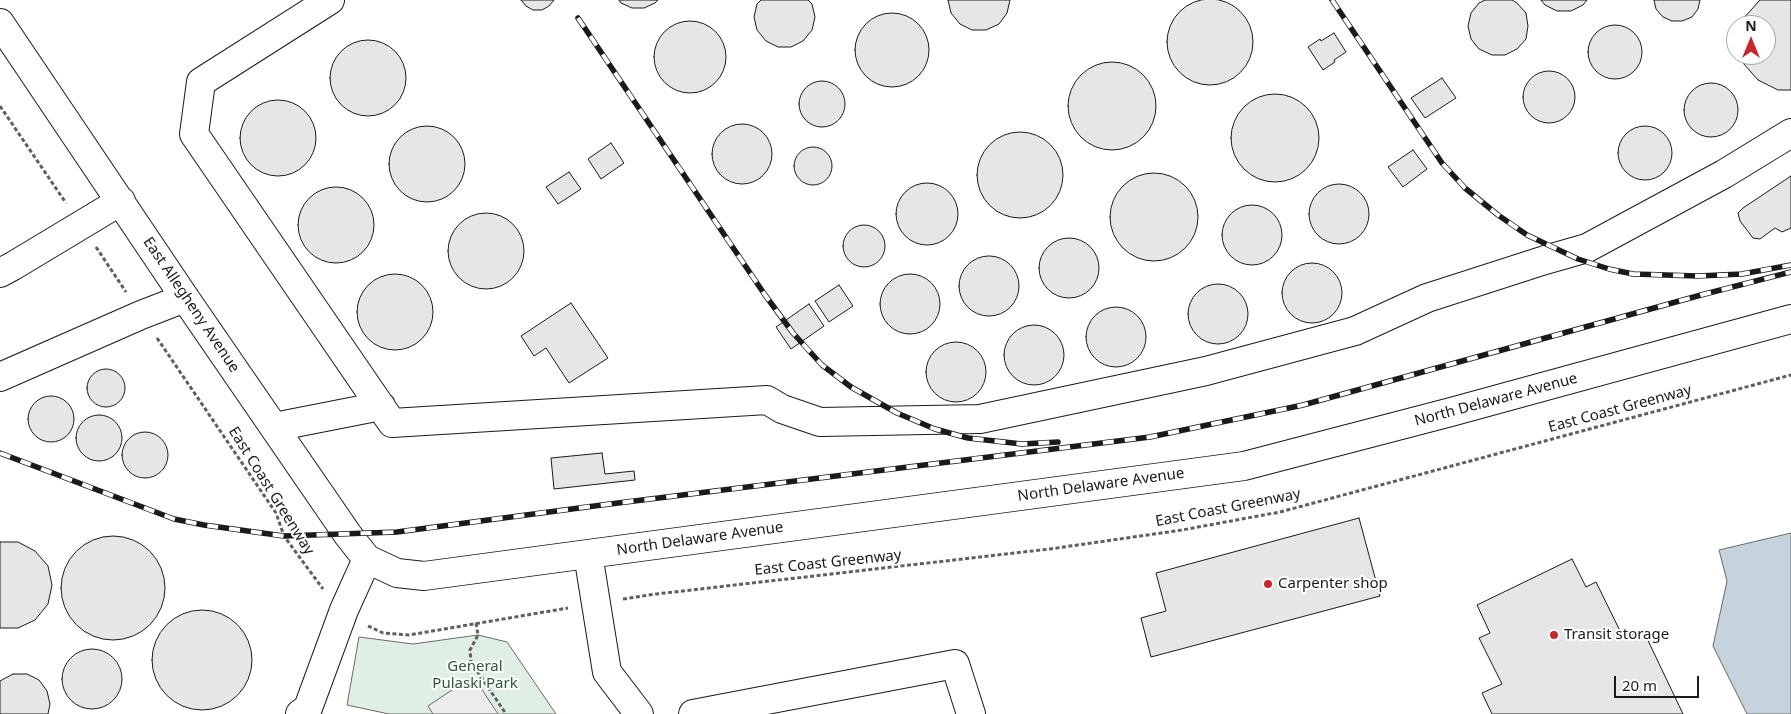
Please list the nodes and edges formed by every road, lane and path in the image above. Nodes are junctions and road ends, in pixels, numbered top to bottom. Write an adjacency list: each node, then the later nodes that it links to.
1 (330, 0): 15 (street)
2 (0, 23): 5 (street, East Allegheny Avenue)
3 (0, 106): 6 (path)
4 (1791, 133): 15 (street)
5 (121, 201): 8 (street); 10 (street, East Allegheny Avenue)
6 (67, 204)
7 (96, 247): 9 (path)
8 (0, 273)
9 (117, 279)
10 (185, 298): 14 (street); 16 (street, East Allegheny Avenue)
11 (1791, 319): 17 (street, North Delaware Avenue)
12 (163, 346): 21 (path, East Coast Greenway)
13 (1791, 375): 20 (path, East Coast Greenway)
14 (0, 377)
15 (381, 406): 16 (street)
16 (274, 427): 18 (street, East Allegheny Avenue)
17 (588, 554): 19 (street, North Delaware Avenue); 27 (street)
18 (367, 558): 19 (street, East Allegheny Avenue); 25 (street)
19 (397, 573)
20 (656, 594)
21 (329, 597)
22 (531, 614): 23 (path)
23 (476, 623): 24 (path); 26 (path)
24 (366, 624)
25 (300, 714)
26 (506, 714)
27 (639, 714)
28 (694, 714): 29 (street)
29 (971, 714)

